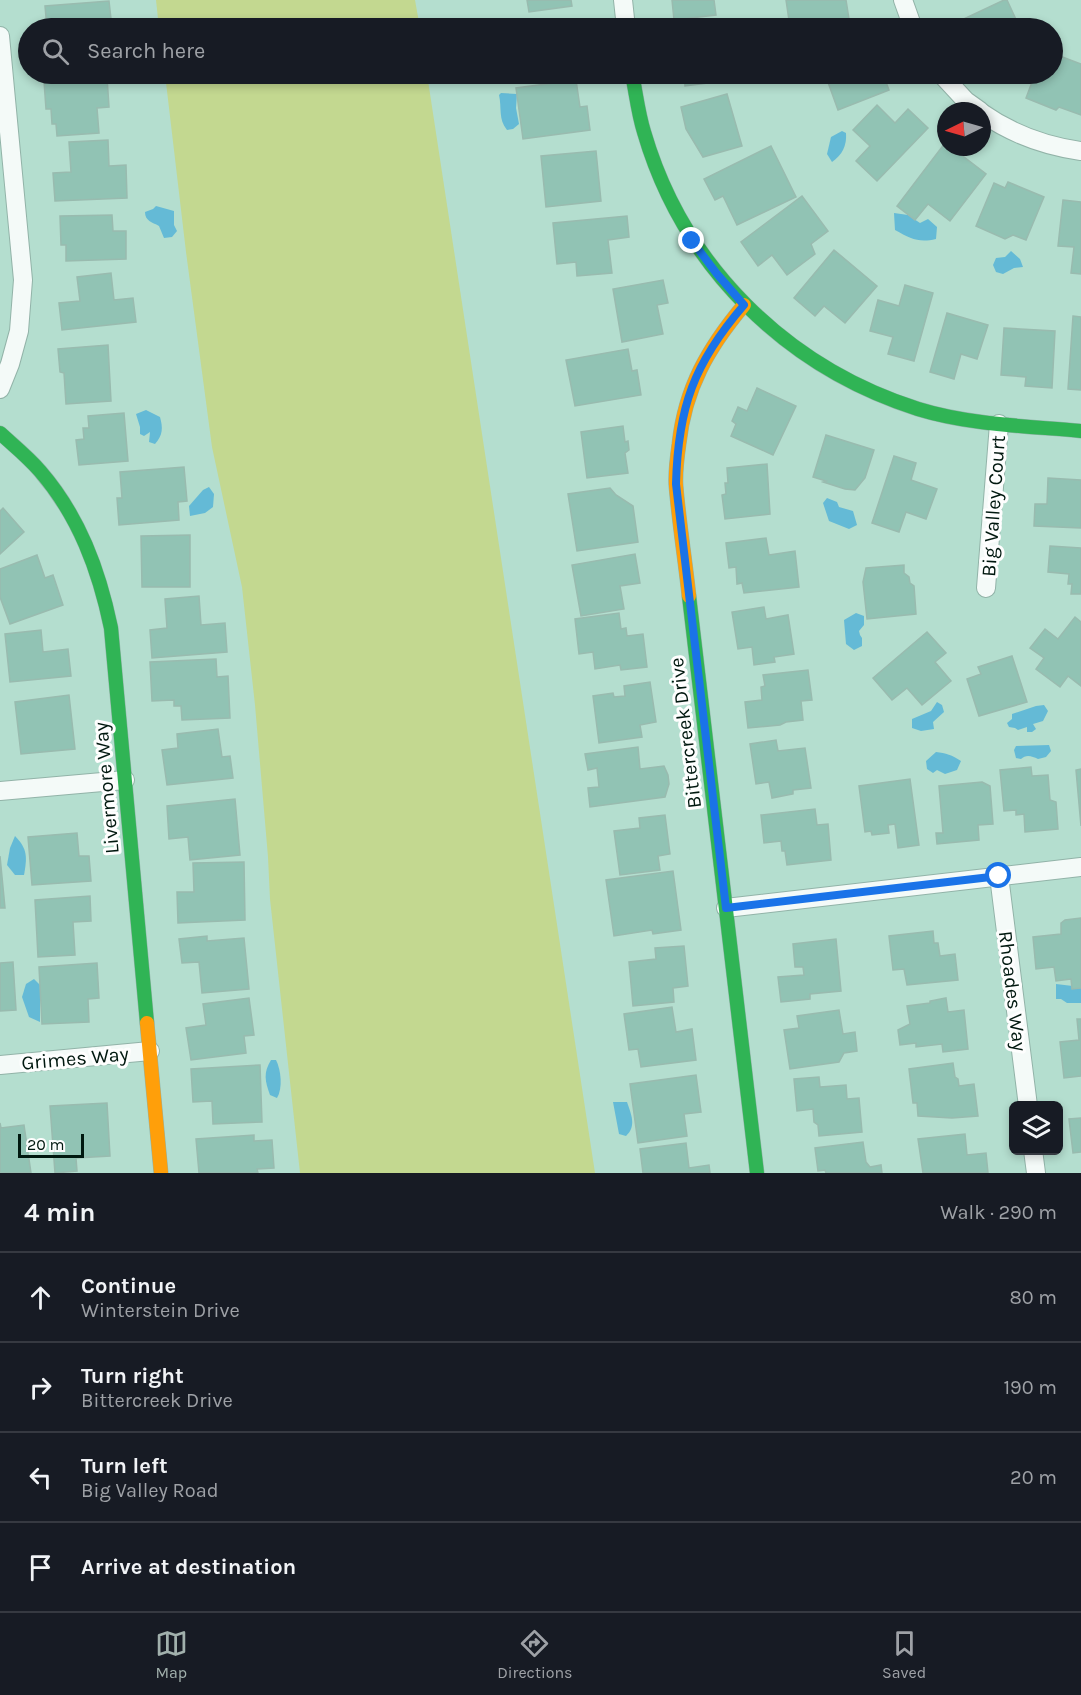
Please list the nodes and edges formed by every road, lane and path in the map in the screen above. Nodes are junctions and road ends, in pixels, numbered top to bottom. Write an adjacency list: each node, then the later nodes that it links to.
1 (623, 0): 3 (street)
2 (903, 0): 4 (street)
3 (625, 18)
4 (909, 18)
5 (0, 36): 12 (street)
6 (634, 84): 11 (street)
7 (950, 84): 8 (street)
8 (969, 102)
9 (991, 118): 10 (street)
10 (1081, 151)
11 (744, 305): 13 (street); 21 (street, Bittercreek Drive)
12 (0, 389)
13 (999, 424): 14 (street); 16 (street, Big Valley Court)
14 (1081, 431)
15 (0, 434): 17 (street, Livermore Way)
16 (986, 588)
17 (125, 780): 18 (street); 22 (street, Livermore Way)
18 (0, 791)
19 (1081, 867): 20 (street)
20 (999, 876): 21 (street); 24 (street, Rhoades Way)
21 (726, 908): 27 (street, Bittercreek Drive)
22 (150, 1050): 23 (street, Grimes Way); 26 (street, Livermore Way)
23 (0, 1065)
24 (1027, 1101)
25 (1034, 1155): 28 (street)
26 (161, 1173)
27 (757, 1173)
28 (1036, 1173)

